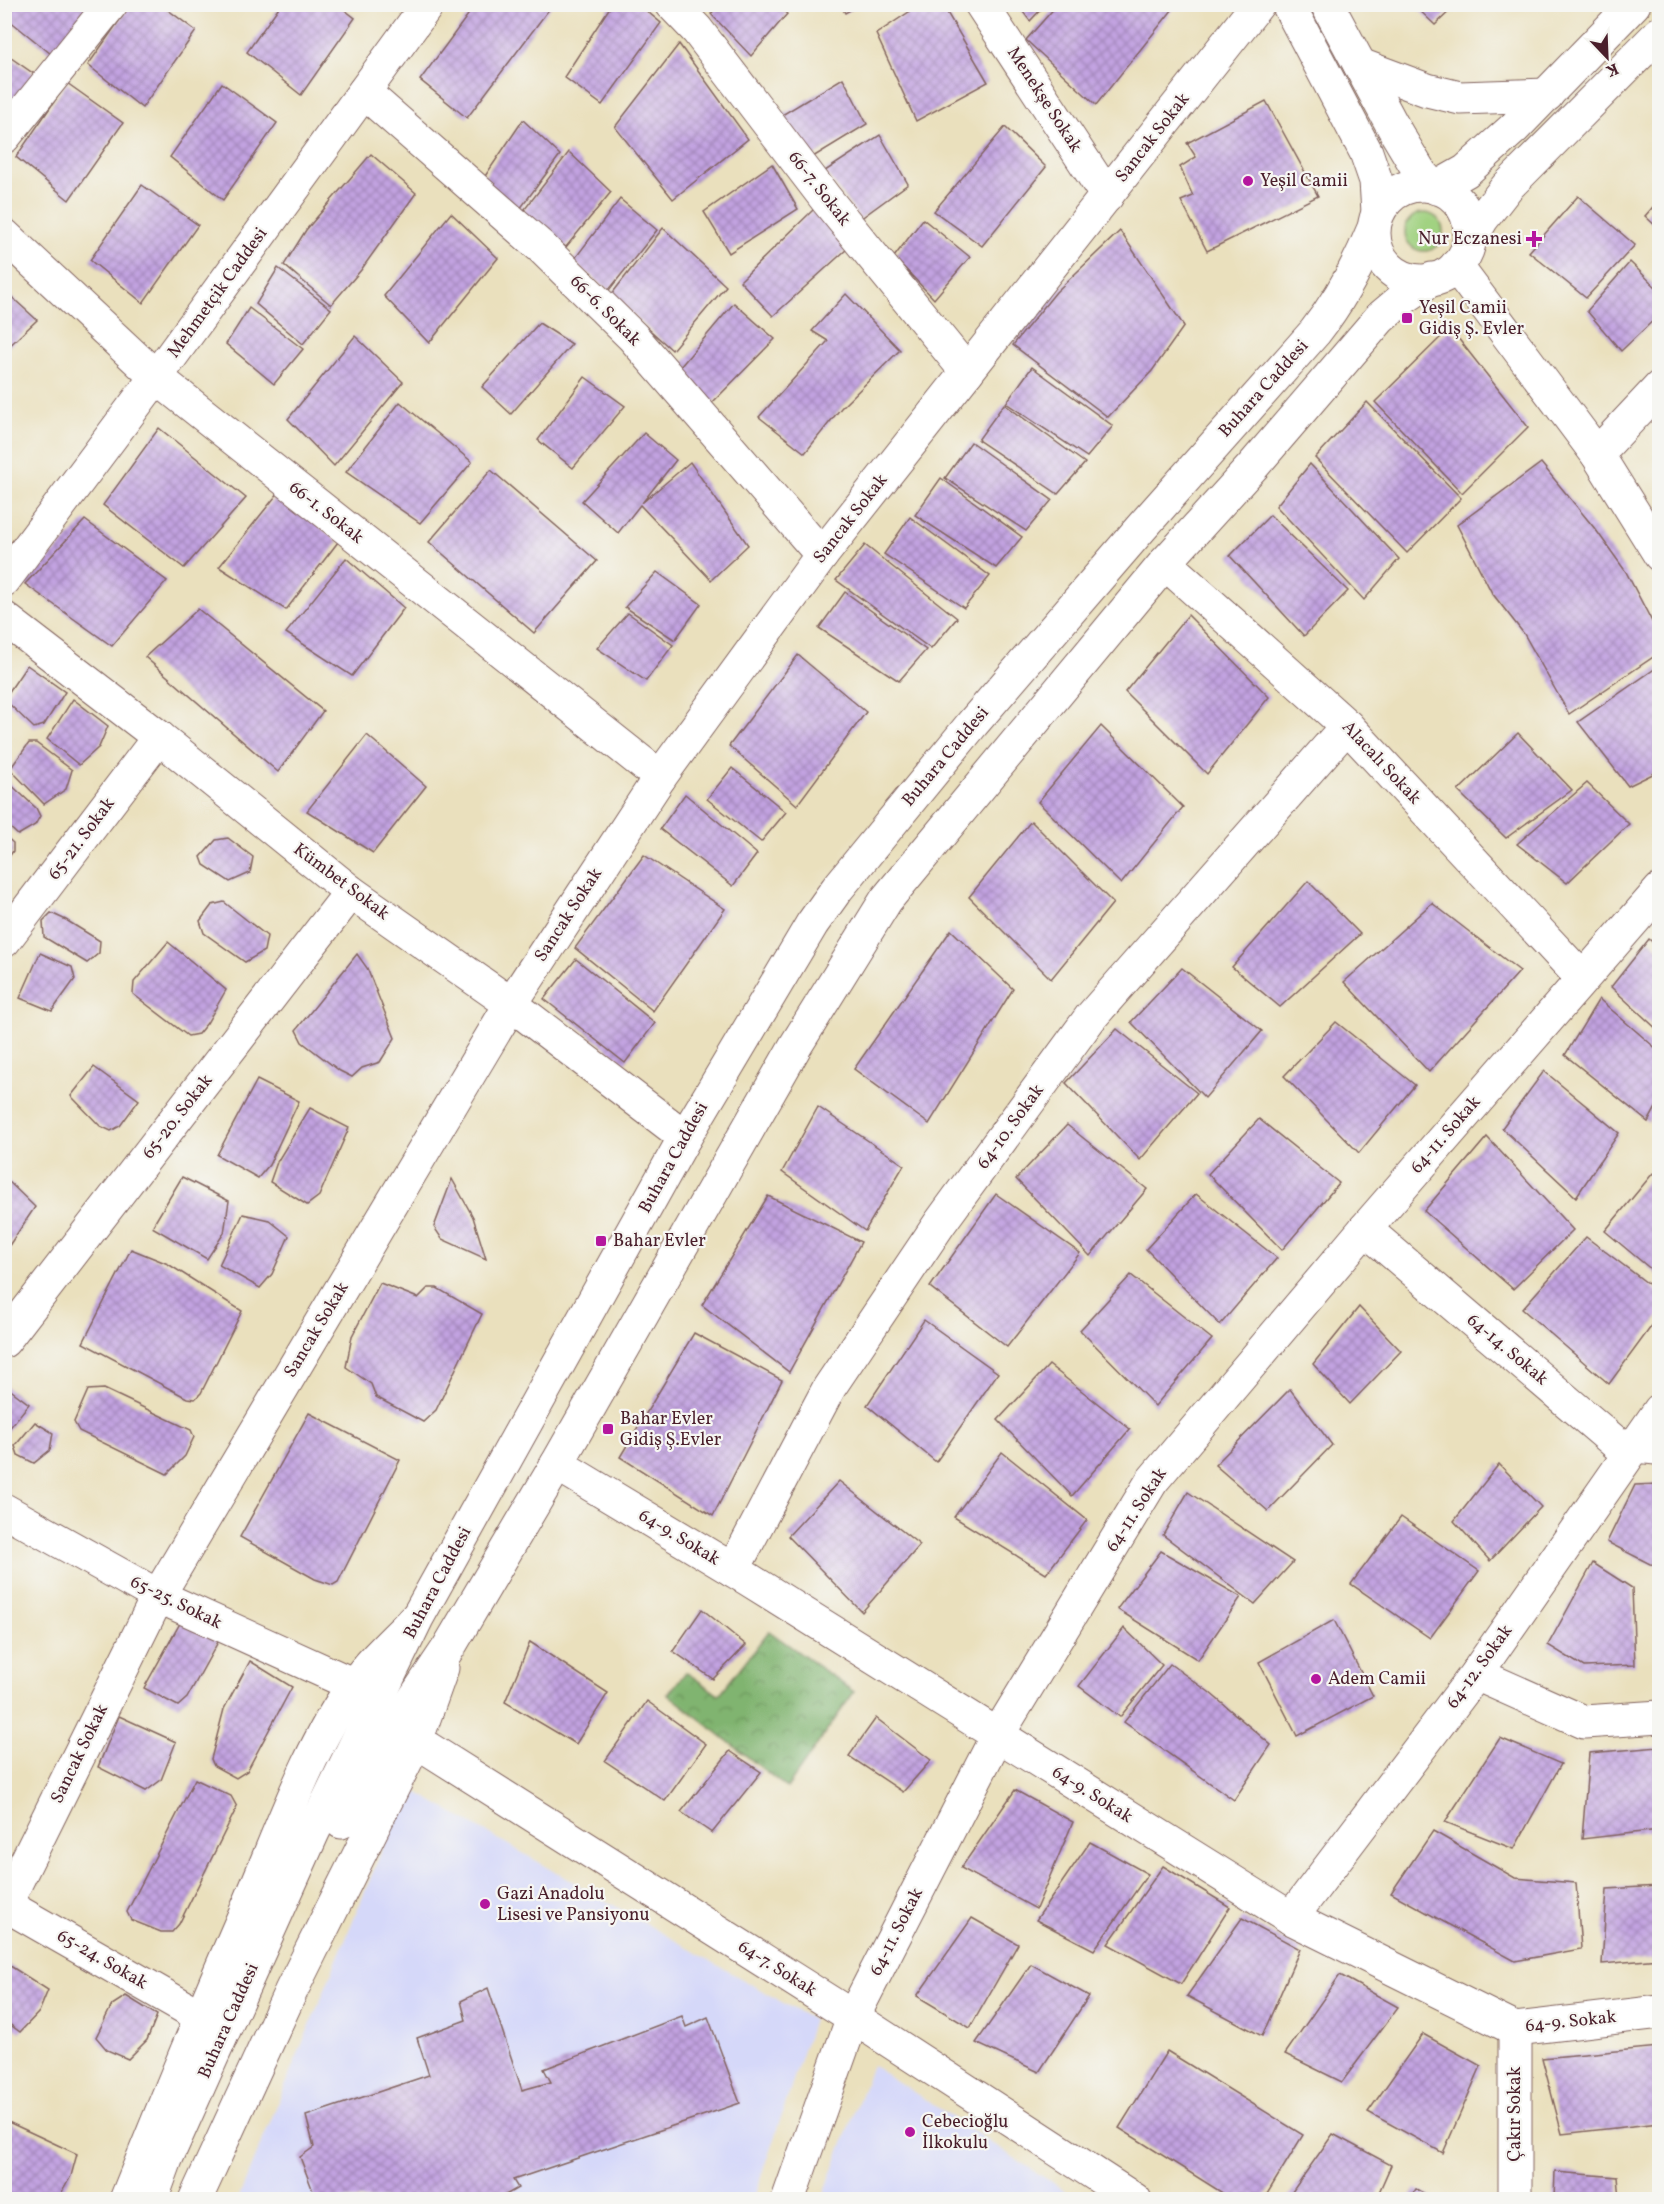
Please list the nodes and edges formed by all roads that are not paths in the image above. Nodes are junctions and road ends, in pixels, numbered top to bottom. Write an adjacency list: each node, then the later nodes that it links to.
1 (111, 4): 13 (street)
2 (428, 4): 11 (street, Mehmetçik Caddesi)
3 (672, 4): 19 (street, 66-7. Sokak)
4 (981, 4): 15 (street, Menekşe Sokak)
5 (1258, 4): 15 (street, Sancak Sokak)
6 (1288, 4): 16 (street)
7 (1327, 4): 10 (street)
8 (1634, 4): 12 (street)
9 (1659, 33): 18 (street, Buhara Caddesi)
10 (1360, 65): 12 (street); 14 (street)
11 (364, 92): 20 (street, Mehmetçik Caddesi); 23 (street, 66-6. Sokak)
12 (1547, 95): 14 (street)
13 (4, 137)
14 (1434, 187): 16 (street); 18 (street)
15 (1107, 196): 19 (street, Sancak Sokak)
16 (1376, 221): 18 (street); 36 (street, Buhara Caddesi)
17 (4, 235): 20 (street, 66-1. Sokak)
18 (1452, 262): 22 (street); 25 (street, Buhara Caddesi)
19 (967, 372): 23 (street, Sancak Sokak)
20 (156, 377): 26 (street, Mehmetçik Caddesi); 30 (street, 66-1. Sokak)
21 (1659, 387): 22 (street)
22 (1597, 454): 24 (street)
23 (822, 555): 30 (street, Sancak Sokak)
24 (1659, 555)
25 (1165, 563): 28 (street, Alacalı Sokak); 41 (street, Buhara Caddesi)
26 (4, 580)
27 (4, 618): 29 (street, Kümbet Sokak)
28 (1347, 726): 34 (street, Alacalı Sokak); 43 (street, 64-10. Sokak)
29 (159, 737): 32 (street, Kümbet Sokak); 33 (street, 65-21. Sokak)
30 (660, 777): 35 (street, Sancak Sokak)
31 (1659, 890): 34 (street, 64-11. Sokak)
32 (351, 892): 35 (street, Kümbet Sokak); 38 (street, 65-20. Sokak)
33 (4, 941)
34 (1582, 978): 37 (street, 64-11. Sokak)
35 (511, 1004): 36 (street, Kümbet Sokak); 44 (street, Sancak Sokak)
36 (685, 1137): 45 (street, Buhara Caddesi)
37 (1365, 1229): 40 (street, 64-14. Sokak); 50 (street, 64-11. Sokak)
38 (4, 1341)
39 (1659, 1410): 40 (street, 64-12. Sokak)
40 (1647, 1447): 47 (street, 64-12. Sokak)
41 (557, 1464): 43 (street, 64-9. Sokak); 46 (street, Buhara Caddesi)
42 (4, 1510): 44 (street, 65-25. Sokak)
43 (734, 1570): 50 (street, 64-9. Sokak)
44 (158, 1596): 48 (street, 65-25. Sokak); 52 (street, Sancak Sokak)
45 (417, 1618): 48 (street); 59 (street, Buhara Caddesi)
46 (449, 1647): 51 (street); 60 (street, Buhara Caddesi)
47 (1476, 1674): 49 (street); 53 (street, 64-12. Sokak)
48 (354, 1685): 55 (street)
49 (1659, 1717)
50 (997, 1736): 53 (street, 64-9. Sokak); 56 (street, 64-11. Sokak)
51 (416, 1741): 56 (street, 64-7. Sokak); 61 (street)
52 (5, 1905): 55 (street, 65-24. Sokak)
53 (1291, 1918): 57 (street, 64-9. Sokak)
54 (1659, 2012): 57 (street, 64-9. Sokak)
55 (200, 2016): 58 (street)
56 (853, 2017): 62 (street, 64-11. Sokak); 63 (street, 64-7. Sokak)
57 (1515, 2029): 64 (street, Çakır Sokak)
58 (126, 2199)
59 (151, 2199)
60 (168, 2199)
61 (195, 2199)
62 (788, 2199)
63 (1135, 2199)
64 (1515, 2199)

